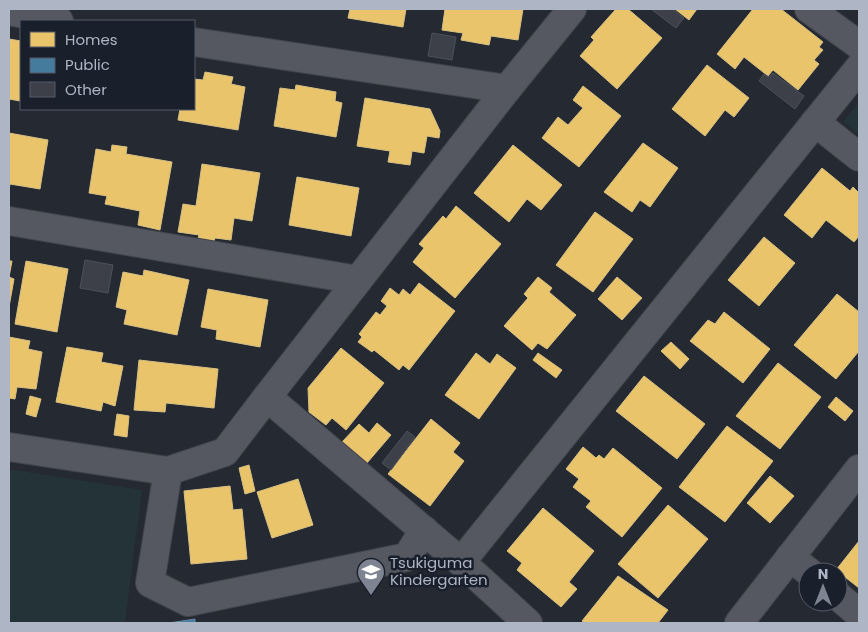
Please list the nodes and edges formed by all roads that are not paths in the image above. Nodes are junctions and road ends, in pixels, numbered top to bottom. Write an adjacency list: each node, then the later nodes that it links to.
1 (74, 9): 6 (street)
2 (572, 9): 10 (street)
3 (809, 9): 8 (street)
4 (9, 11): 5 (street)
5 (54, 20)
6 (65, 20)
7 (195, 42): 10 (street)
8 (859, 45)
9 (859, 68): 11 (street)
10 (507, 89): 14 (street)
11 (815, 122): 12 (street); 20 (street)
12 (859, 157)
13 (9, 221): 14 (street)
14 (358, 280): 15 (street)
15 (267, 396): 18 (street); 19 (street)
16 (9, 447): 18 (street)
17 (859, 469): 21 (street)
18 (168, 471): 19 (street)
19 (424, 530): 20 (street)
20 (461, 562): 25 (street)
21 (801, 562)
22 (798, 566): 26 (street)
23 (848, 605): 24 (street)
24 (859, 614)
25 (528, 623)
26 (738, 623)

